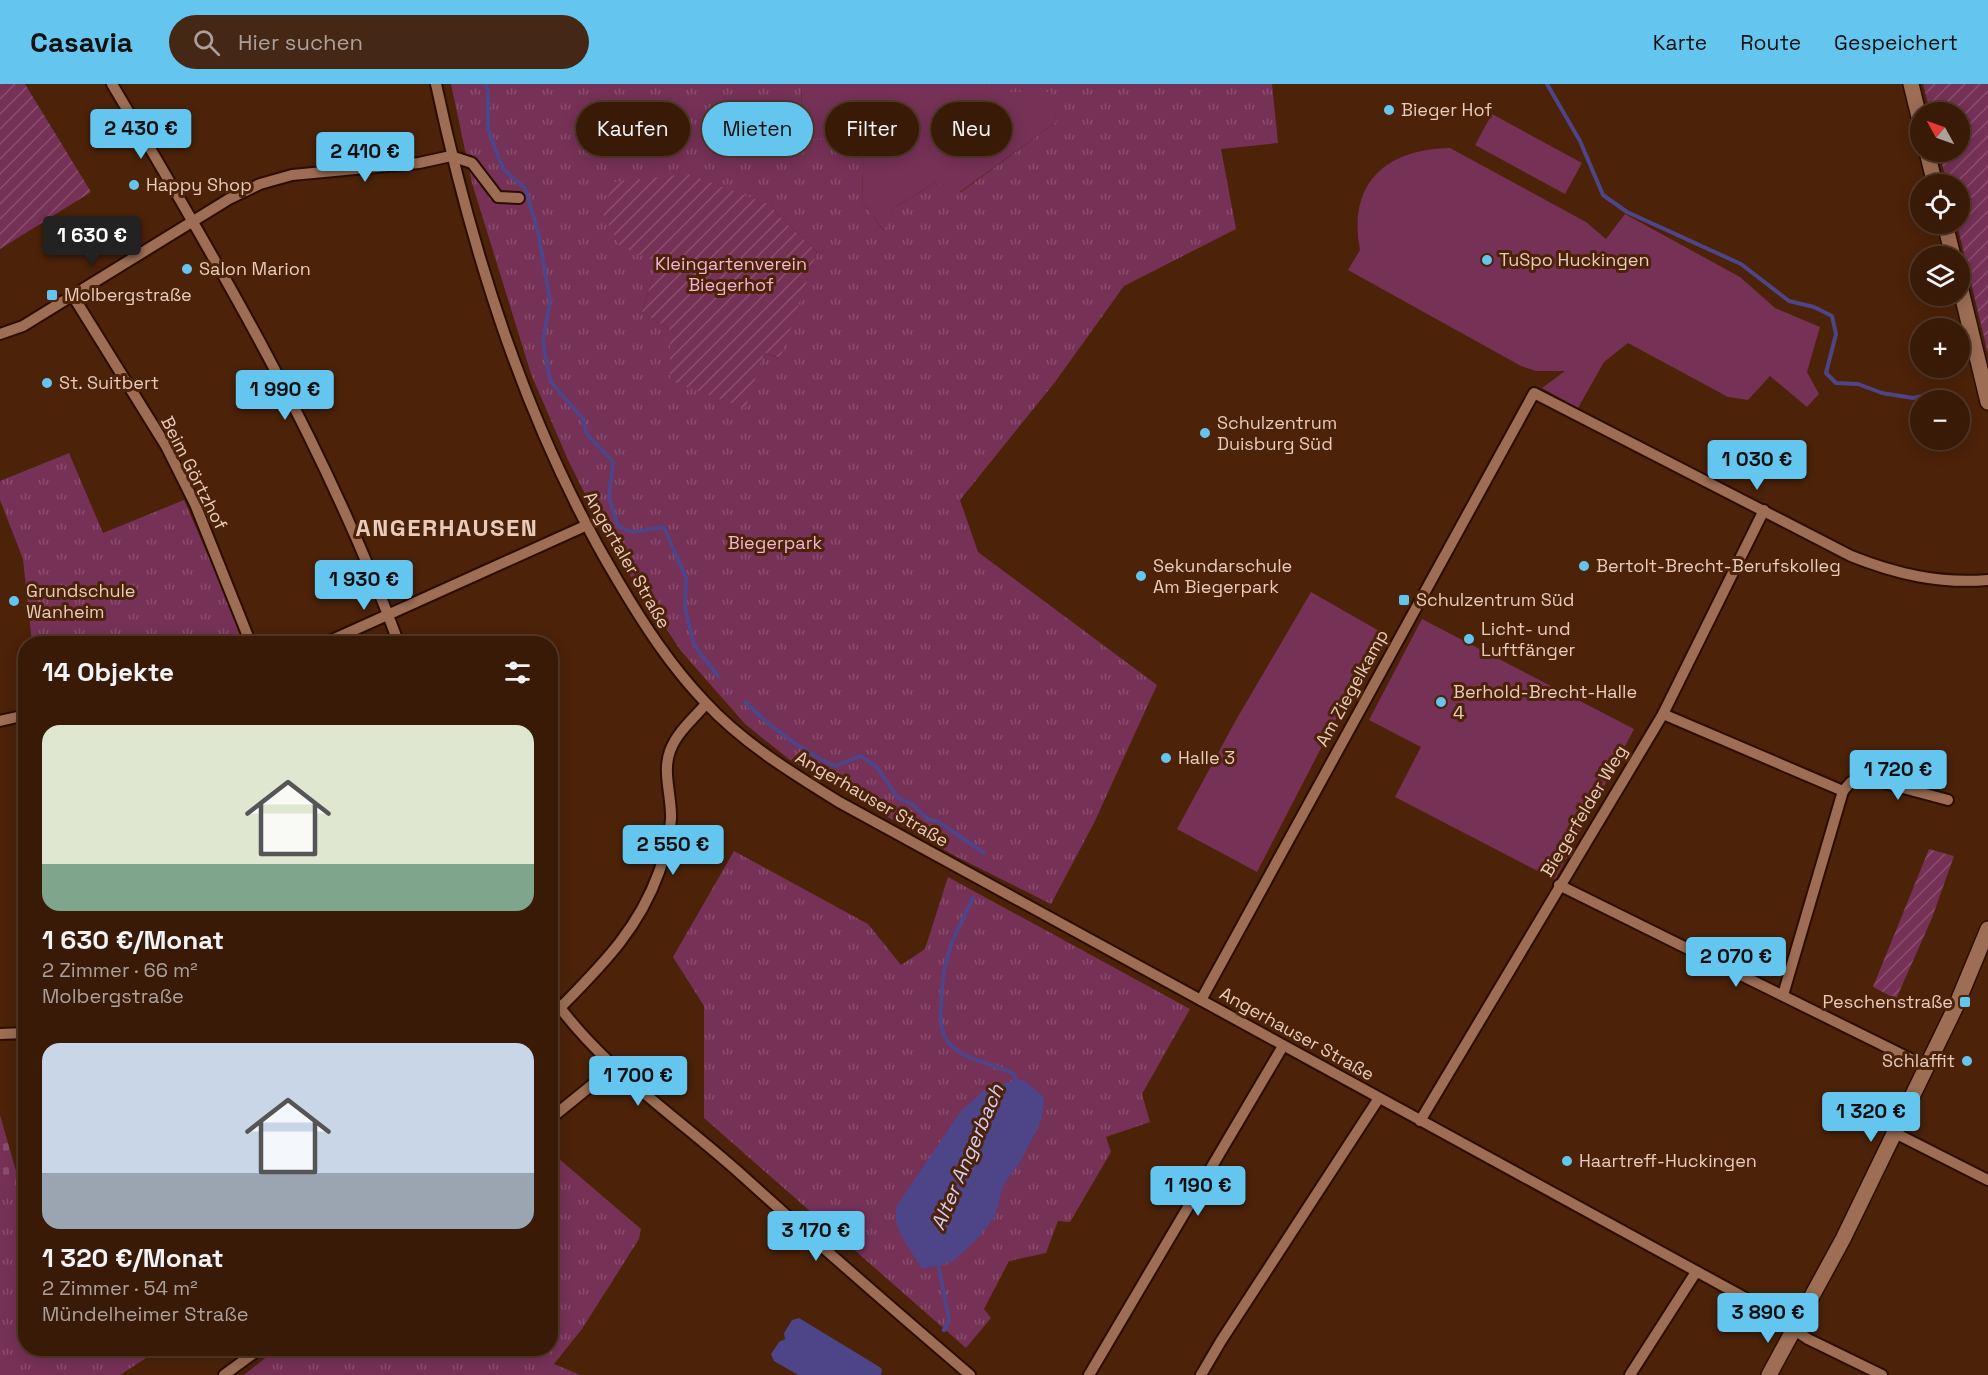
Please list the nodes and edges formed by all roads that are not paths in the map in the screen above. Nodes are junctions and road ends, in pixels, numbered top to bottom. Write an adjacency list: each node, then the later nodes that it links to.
1 (112, 84): 7 (street)
2 (436, 84): 5 (street, Angertaler Straße)
3 (1911, 84): 4 (main road)
4 (1915, 102)
5 (452, 156): 6 (street); 7 (street); 13 (street, Angertaler Straße)
6 (519, 198)
7 (194, 222): 8 (street); 15 (street)
8 (73, 296): 10 (street); 17 (street, Beim Görtzhof)
9 (1965, 306): 11 (main road)
10 (0, 334)
11 (1988, 402)
12 (1764, 510): 14 (street); 22 (street, Biegerfelder Weg); 30 (street, Am Ziegelkamp)
13 (585, 526): 15 (street); 21 (street, Angertaler Straße)
14 (1988, 580)
15 (389, 615): 16 (street); 20 (street)
16 (351, 632): 18 (street); 19 (street)
17 (248, 636)
18 (341, 636)
19 (352, 636)
20 (396, 636)
21 (706, 704): 30 (street, Angerhauser Straße); 32 (street)
22 (1663, 714): 25 (street); 27 (street, Biegerfelder Weg)
23 (18, 717): 24 (street)
24 (0, 721)
25 (1843, 792): 26 (street); 29 (street)
26 (1948, 800)
27 (1559, 885): 29 (street); 40 (street, Biegerfelder Weg)
28 (1988, 929): 36 (main road)
29 (1783, 995): 36 (street)
30 (1201, 1000): 35 (street, Angerhauser Straße)
31 (558, 1005): 32 (street)
32 (560, 1008): 37 (street)
33 (18, 1033): 34 (street)
34 (0, 1034)
35 (1283, 1046): 38 (street, Angerhauser Straße); 48 (street)
36 (1927, 1067): 41 (main road)
37 (613, 1068): 39 (street); 47 (street)
38 (1379, 1098): 40 (street, Angerhauser Straße); 49 (street)
39 (558, 1113)
40 (1420, 1121): 43 (street, Angerhauser Straße)
41 (1894, 1133): 42 (street); 44 (main road)
42 (1988, 1180)
43 (1695, 1272): 44 (street, Angerhauser Straße); 50 (street)
44 (1795, 1330): 51 (main road); 52 (street, Angerhauser Straße)
45 (250, 1356): 46 (street)
46 (225, 1375)
47 (970, 1375)
48 (1089, 1375)
49 (1201, 1375)
50 (1630, 1375)
51 (1769, 1375)
52 (1882, 1375)

